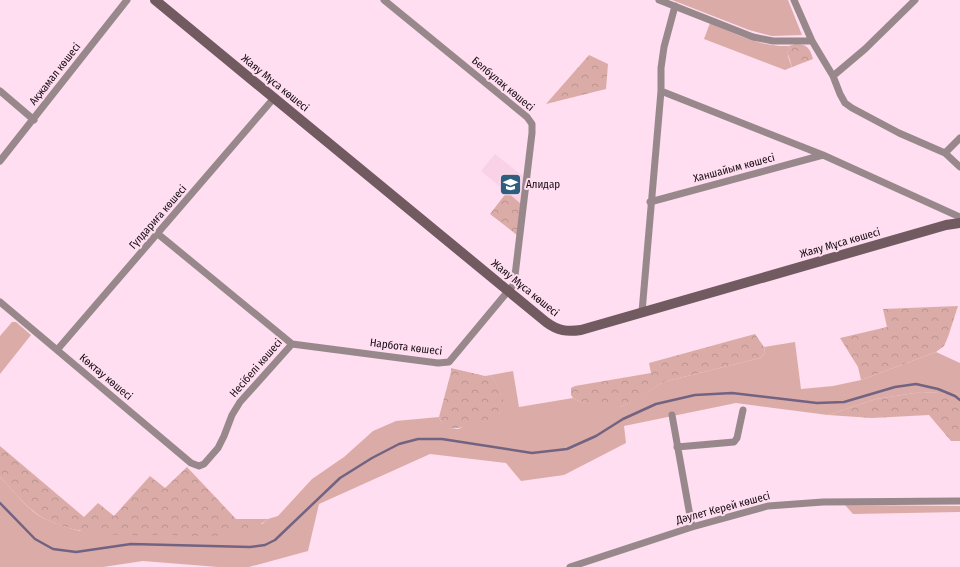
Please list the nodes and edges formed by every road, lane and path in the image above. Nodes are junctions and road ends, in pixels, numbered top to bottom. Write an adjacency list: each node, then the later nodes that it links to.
1 (127, 0): 13 (street, Ақжамал көшесі)
2 (155, 0): 12 (street, Жаяу Мұса көшесі)
3 (384, 0): 23 (street, Белбұлақ көшесі)
4 (659, 0): 7 (street)
5 (794, 0): 8 (street)
6 (915, 0): 9 (street)
7 (675, 6): 8 (street); 11 (street)
8 (812, 41): 9 (street)
9 (833, 76): 15 (street)
10 (0, 91): 13 (street)
11 (661, 91): 16 (street, Ханшайым көшесі); 19 (street)
12 (274, 98): 22 (street, Гүлдариға көшесі); 23 (street, Жаяу Мұса көшесі)
13 (34, 120): 17 (street, Ақжамал көшесі)
14 (960, 138): 15 (street)
15 (945, 152): 18 (street)
16 (823, 155): 19 (street, Ханшайым көшесі); 20 (street, Ханшайым көшесі)
17 (0, 161)
18 (960, 167)
19 (650, 202): 25 (street)
20 (960, 217)
21 (960, 222): 25 (street, Жаяу Мұса көшесі)
22 (158, 234): 26 (street); 27 (street, Гүлдариға көшесі)
23 (509, 291): 25 (street, Жаяу Мұса көшесі); 26 (street, Нарбота көшесі)
24 (0, 302): 27 (street, Көктау көшесі)
25 (642, 312)
26 (292, 344): 31 (street, Несібелі көшесі)
27 (57, 350): 31 (street, Көктау көшесі)
28 (744, 410): 30 (street)
29 (672, 415): 30 (street)
30 (677, 448): 33 (street)
31 (198, 466)
32 (960, 501): 33 (street, Дәулет Керей көшесі)
33 (692, 527): 34 (street, Дәулет Керей көшесі)
34 (570, 567)

